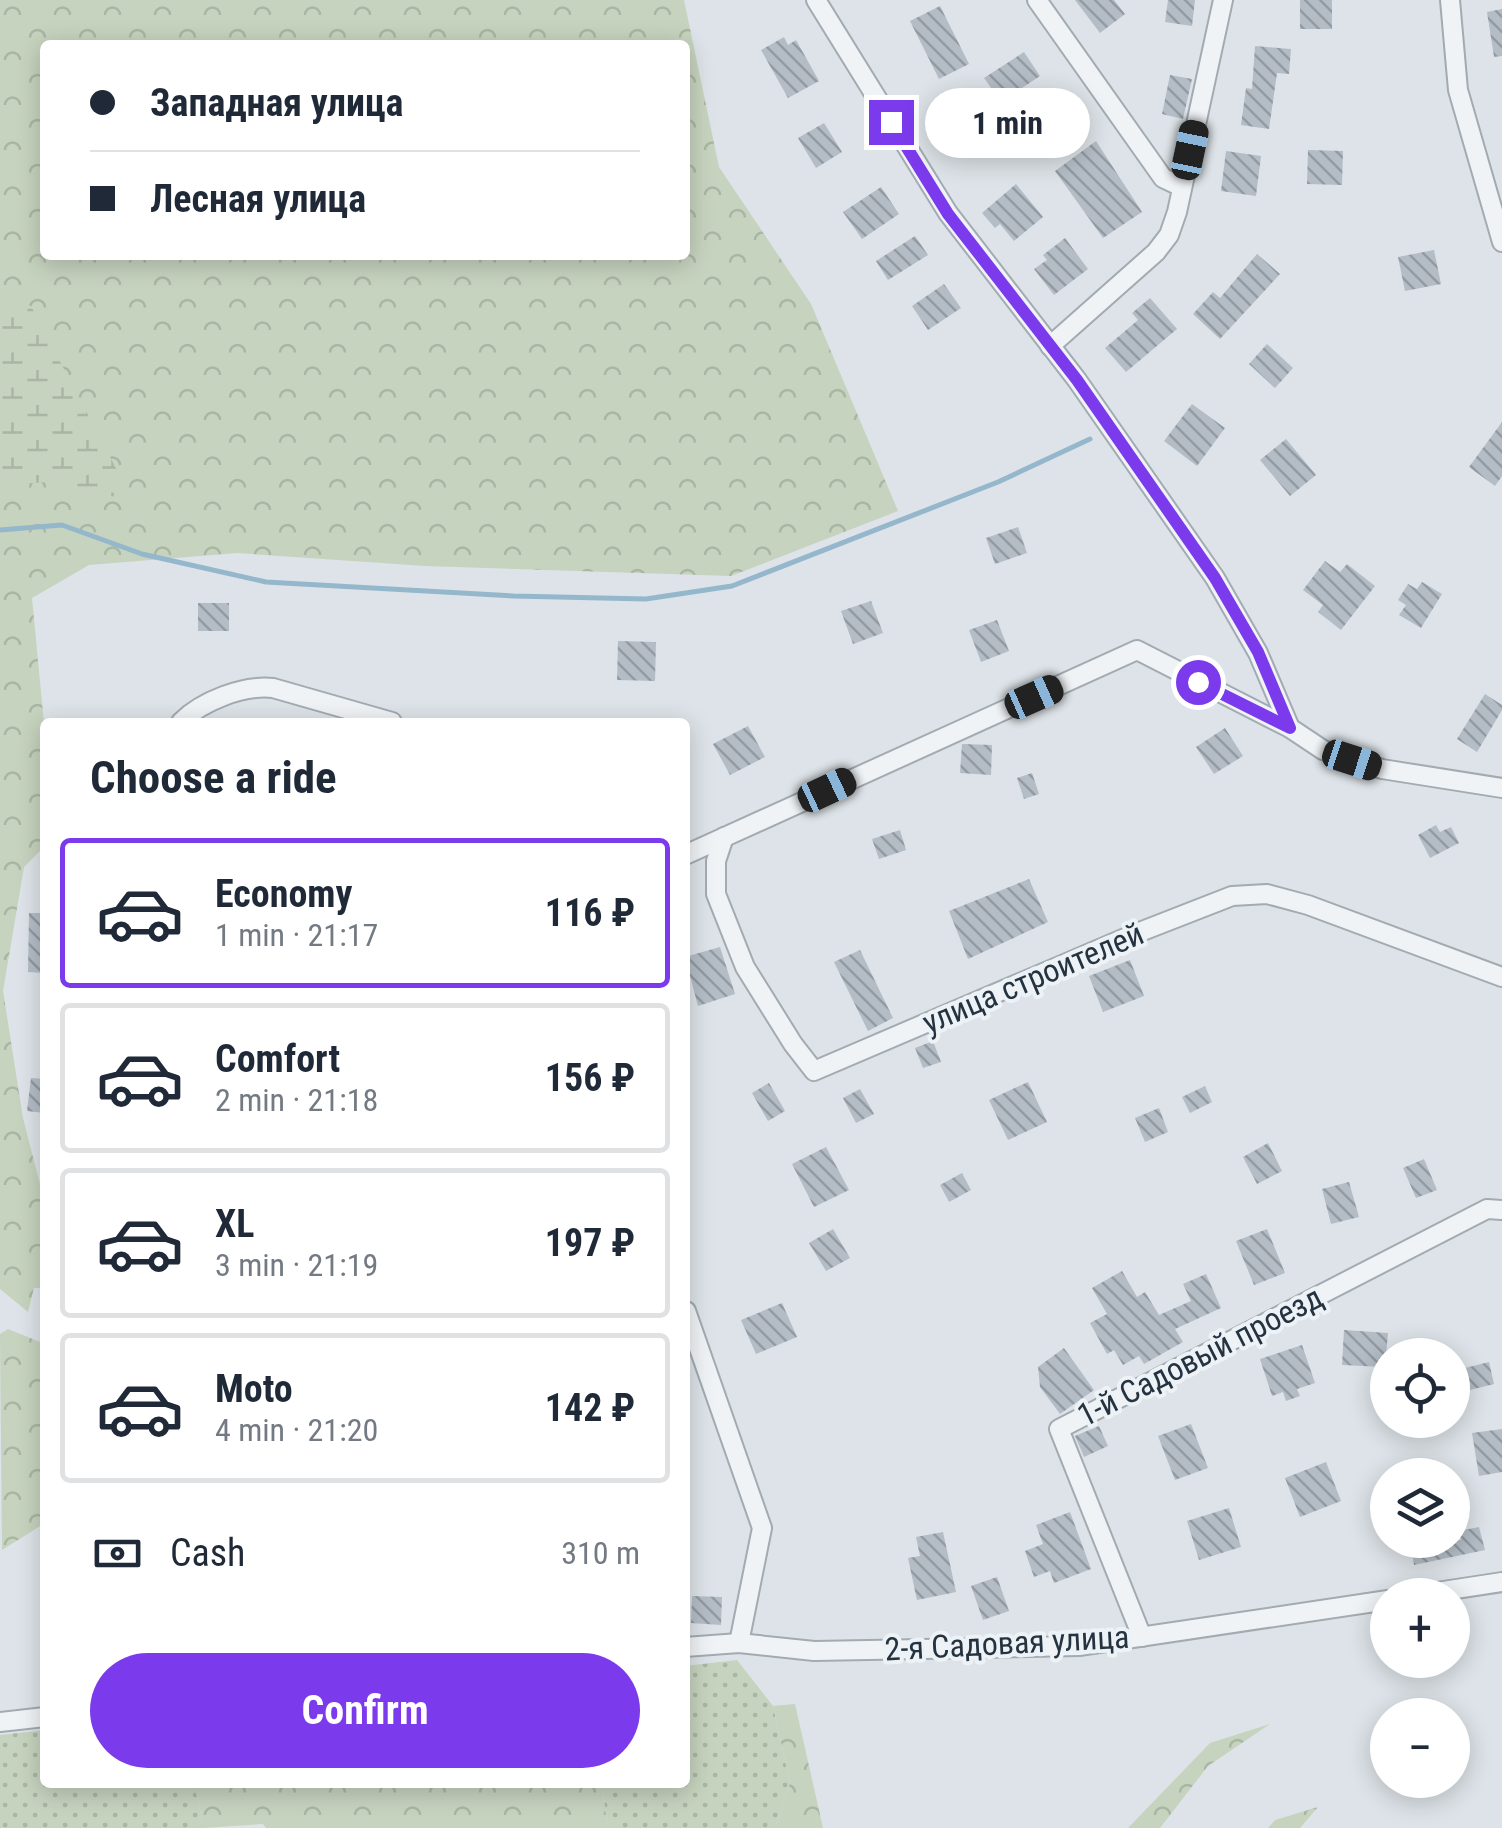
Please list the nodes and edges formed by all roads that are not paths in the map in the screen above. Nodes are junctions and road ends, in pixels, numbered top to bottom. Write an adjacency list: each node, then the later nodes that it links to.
1 (816, 0): 7 (street)
2 (1038, 0): 5 (street)
3 (1222, 0): 5 (street)
4 (1450, 0): 6 (street)
5 (1182, 187): 7 (street)
6 (1502, 242)
7 (1050, 346): 10 (street)
8 (185, 718): 9 (street)
9 (378, 718)
10 (1290, 728): 11 (street); 12 (street)
11 (1502, 788)
12 (724, 837): 13 (street); 14 (street, улица строителей)
13 (690, 852)
14 (1502, 977)
15 (1494, 1209): 20 (street, 1-й Садовый проезд)
16 (690, 1322): 21 (street)
17 (1502, 1582): 18 (street)
18 (1470, 1587)
19 (1370, 1603): 20 (street, 2-я Садовая улица)
20 (1142, 1637): 21 (street, 2-я Садовая улица)
21 (739, 1643): 22 (street, 2-я Садовая улица)
22 (690, 1647)
23 (40, 1718): 24 (street)
24 (0, 1722)

